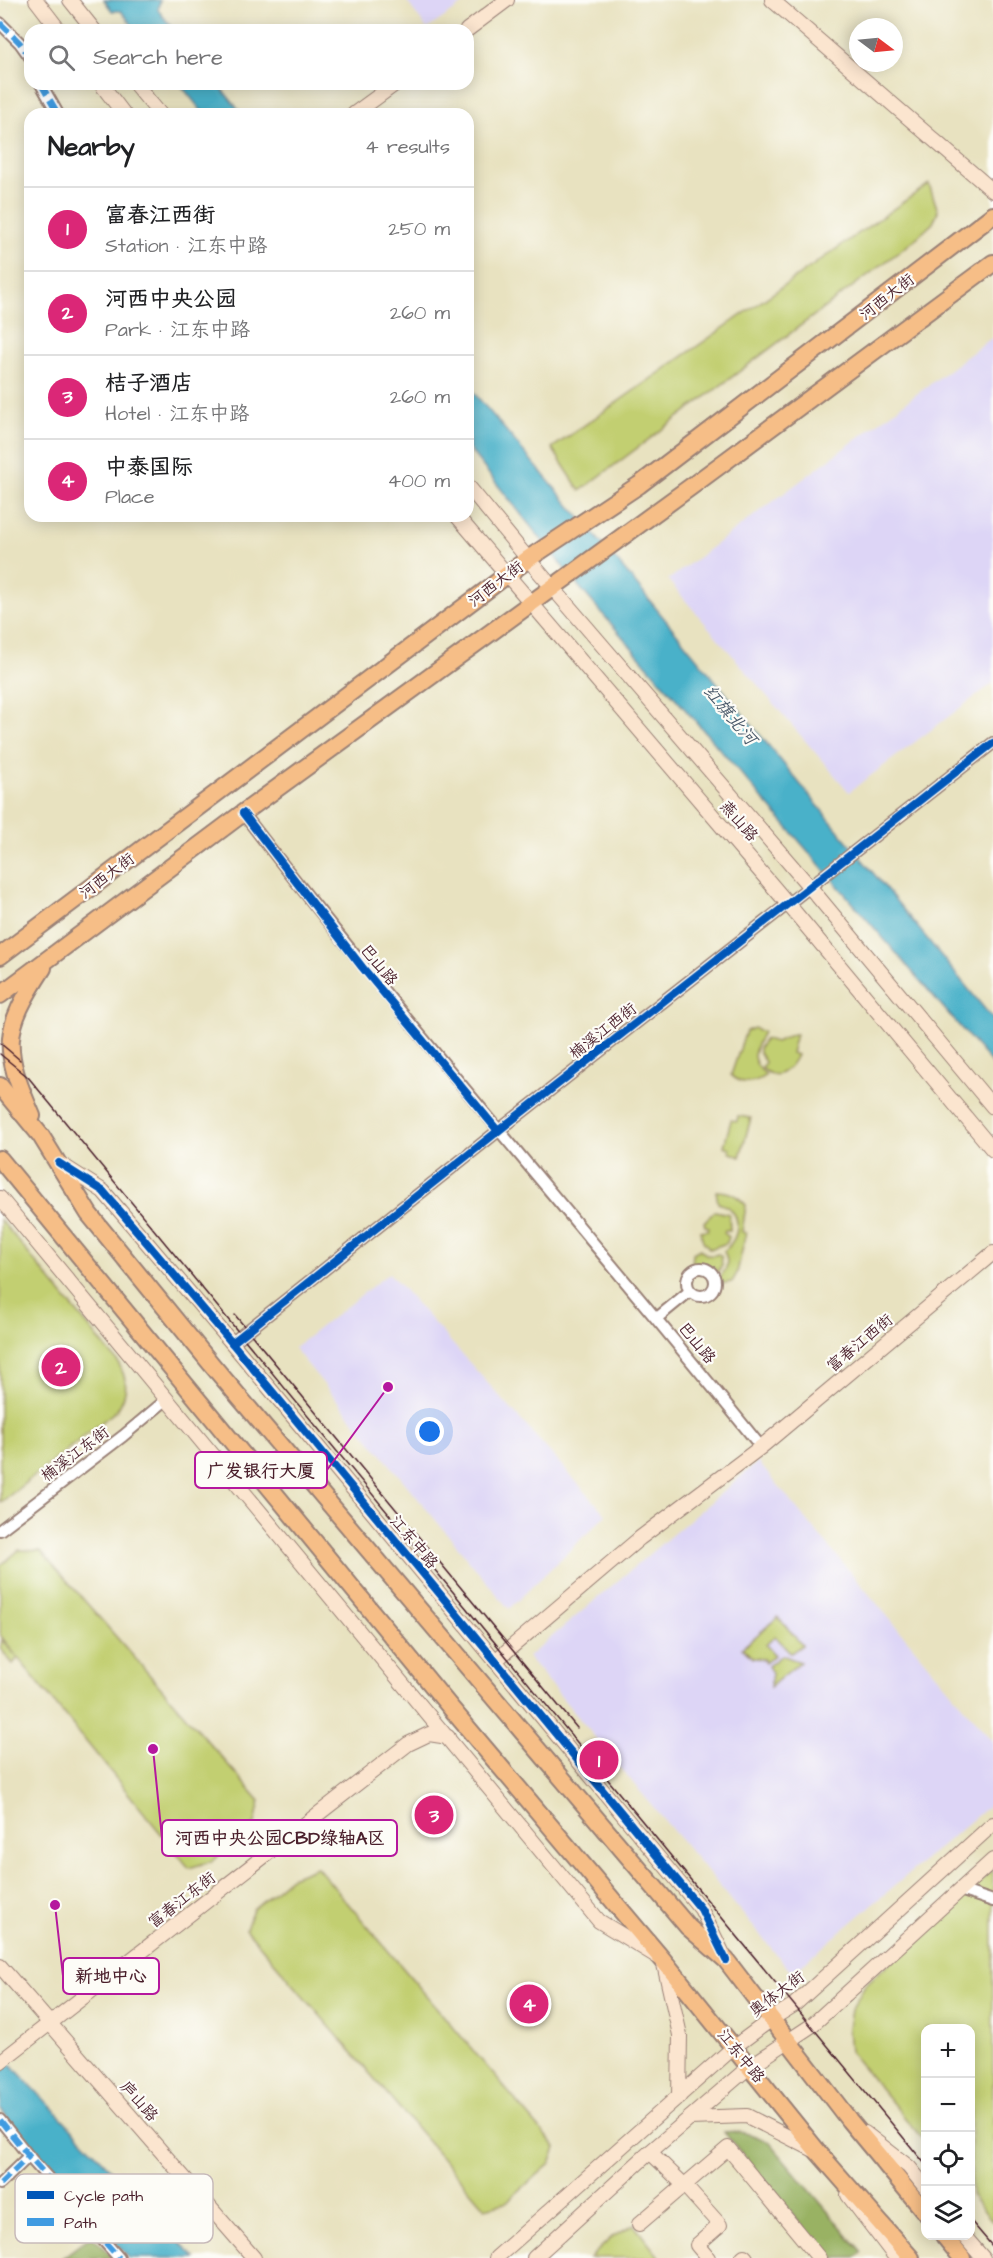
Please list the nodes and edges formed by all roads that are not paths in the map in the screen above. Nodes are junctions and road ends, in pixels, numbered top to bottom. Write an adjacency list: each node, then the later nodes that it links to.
1 (36, 0): 6 (street)
2 (70, 0): 7 (street)
3 (507, 0): 8 (street)
4 (772, 0): 18 (street)
5 (0, 23): 9 (street)
6 (54, 24)
7 (89, 24)
8 (474, 25)
9 (24, 49)
10 (44, 90): 14 (street)
11 (105, 90): 15 (street)
12 (140, 90): 16 (street)
13 (386, 90): 17 (street)
14 (55, 108)
15 (119, 108)
16 (155, 108)
17 (362, 108)
18 (993, 191)
19 (993, 215): 23 (main road, 河西大街)
20 (993, 263): 25 (main road, 河西大街)
21 (474, 493): 23 (street, 燕山路)
22 (462, 522): 24 (street, 燕山路)
23 (528, 560): 24 (main road, 河西大街); 25 (street, 燕山路)
24 (506, 576): 26 (street, 燕山路); 31 (main road, 河西大街)
25 (552, 587): 26 (main road, 河西大街); 29 (street, 燕山路)
26 (530, 603): 28 (main road, 河西大街); 30 (street, 燕山路)
27 (993, 743): 29 (street, 楠溪江西街)
28 (243, 813): 32 (main road, 河西大街); 36 (street, 巴山路)
29 (809, 886): 30 (street, 楠溪江西街); 35 (street, 燕山路)
30 (788, 903): 36 (street, 楠溪江西街); 38 (street, 燕山路)
31 (3, 951)
32 (49, 958): 33 (main road, 河西大街); 37 (main road)
33 (0, 995)
34 (0, 1086): 37 (main road, 江东中路)
35 (993, 1107)
36 (498, 1131): 45 (street, 巴山路); 46 (street, 楠溪江西街)
37 (40, 1136): 40 (main road, 江东中路)
38 (993, 1150)
39 (0, 1159): 41 (main road, 江东中路)
40 (59, 1162): 46 (street, 江东中路); 57 (main road, 江东中路)
41 (6, 1171): 56 (main road, 江东中路)
42 (0, 1198): 47 (street, 江东中路)
43 (993, 1253): 48 (street, 富春江西街)
44 (690, 1291): 45 (street)
45 (657, 1318): 48 (street, 巴山路)
46 (232, 1342): 50 (street, 江东中路)
47 (166, 1400): 49 (street, 楠溪江东街); 51 (street, 江东中路)
48 (761, 1448): 50 (street, 富春江西街)
49 (0, 1530)
50 (495, 1661): 57 (street, 江东中路)
51 (447, 1737): 56 (street, 江东中路); 60 (street, 富春江东街)
52 (993, 1824): 59 (street, 奥体大街)
53 (993, 1860): 54 (street)
54 (960, 1890): 55 (street); 61 (street)
55 (993, 1901)
56 (663, 1960): 62 (main road, 江东中路); 65 (street)
57 (726, 1960): 59 (main road, 江东中路)
58 (0, 1966): 60 (street, 庐山路)
59 (772, 2018): 61 (main road, 江东中路); 62 (street, 奥体大街)
60 (50, 2024): 63 (street, 富春江东街); 73 (street, 庐山路)
61 (790, 2040): 64 (street); 68 (main road, 江东中路)
62 (734, 2047): 64 (main road, 江东中路); 65 (street, 奥体大街)
63 (0, 2062)
64 (749, 2067): 66 (street); 70 (main road, 江东中路)
65 (679, 2097): 85 (street, 奥体大街)
66 (690, 2118): 69 (street); 70 (street)
67 (0, 2120): 71 (street)
68 (849, 2120): 76 (street, 江东中路); 77 (main road, 江东中路)
69 (650, 2152): 75 (street); 86 (street)
70 (818, 2152): 89 (street, 江东中路); 90 (main road, 江东中路)
71 (28, 2156): 72 (street); 74 (street)
72 (44, 2174)
73 (181, 2174)
74 (0, 2184)
75 (684, 2185): 79 (street); 87 (street); 88 (street)
76 (925, 2186)
77 (921, 2207)
78 (213, 2211): 84 (street, 庐山路)
79 (639, 2224)
80 (948, 2240): 91 (main road)
81 (968, 2240): 92 (street)
82 (106, 2243): 83 (street)
83 (119, 2258)
84 (254, 2258)
85 (496, 2258)
86 (534, 2258)
87 (708, 2258)
88 (819, 2258)
89 (896, 2258)
90 (911, 2258)
91 (962, 2258)
92 (982, 2258)

